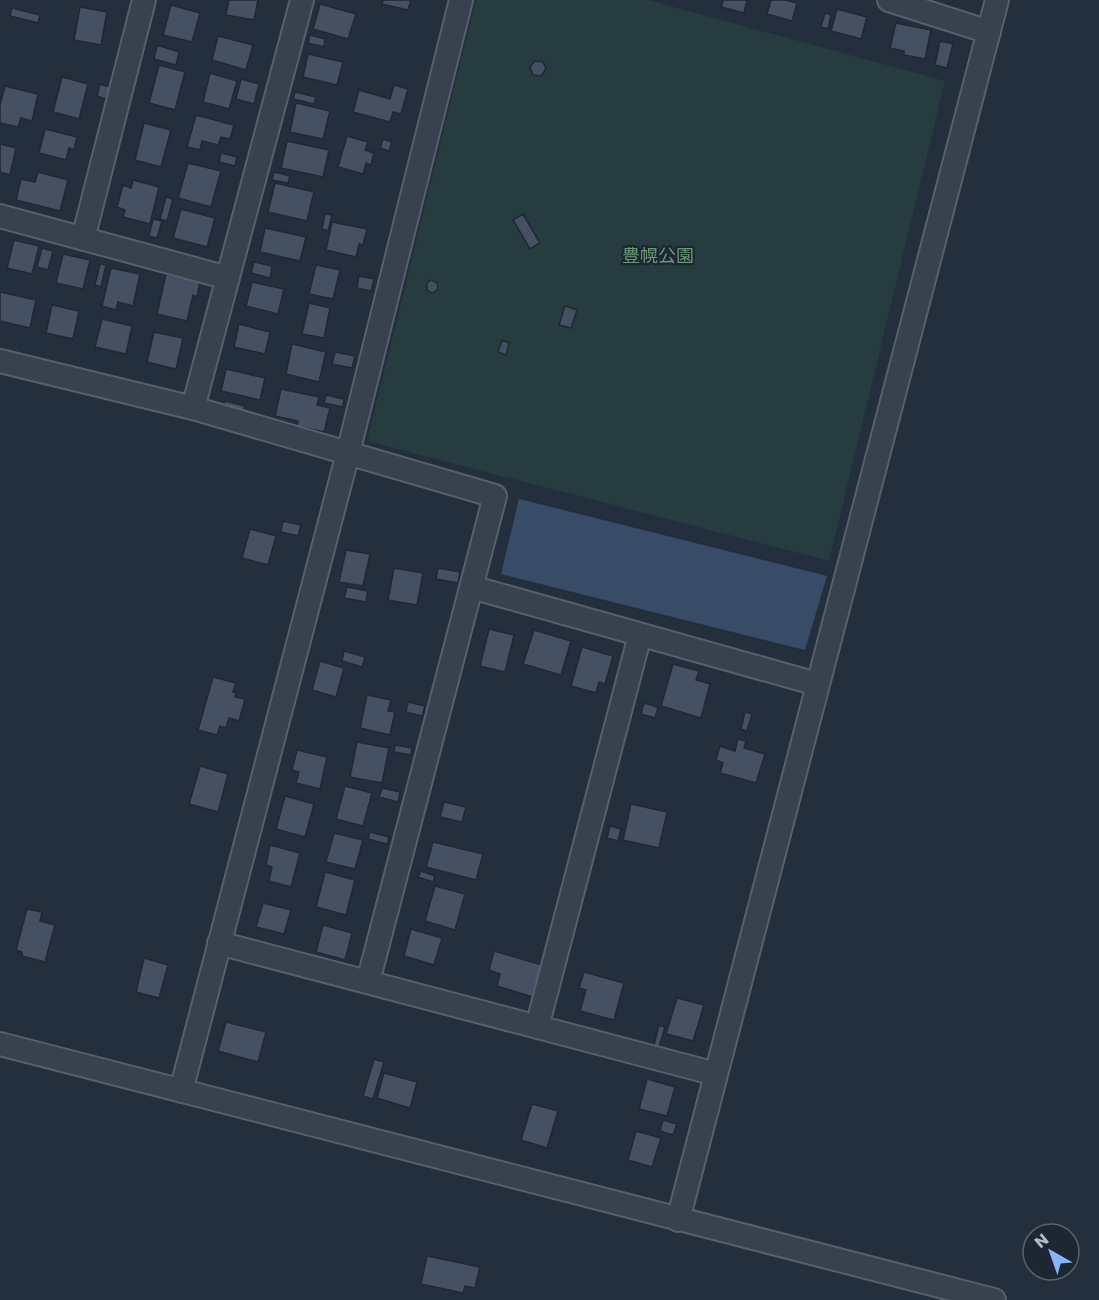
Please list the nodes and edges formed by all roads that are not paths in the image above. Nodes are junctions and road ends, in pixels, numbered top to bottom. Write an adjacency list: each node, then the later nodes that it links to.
1 (144, 0): 8 (street)
2 (302, 0): 9 (street)
3 (461, 0): 12 (street)
4 (889, 0): 6 (street)
5 (997, 0): 6 (street)
6 (989, 32): 15 (street)
7 (0, 216): 8 (street)
8 (82, 239): 9 (street)
9 (228, 278): 11 (street)
10 (0, 361): 11 (street)
11 (193, 408): 12 (street)
12 (348, 453): 13 (street); 16 (street)
13 (471, 588): 14 (street); 17 (street)
14 (640, 635): 15 (street); 18 (street)
15 (817, 684): 20 (street)
16 (219, 943): 17 (street); 21 (street)
17 (368, 982): 18 (street)
18 (537, 1027): 20 (street)
19 (0, 1044): 21 (street)
20 (716, 1074): 22 (street)
21 (181, 1091): 22 (street)
22 (678, 1220): 23 (street)
23 (994, 1300)

